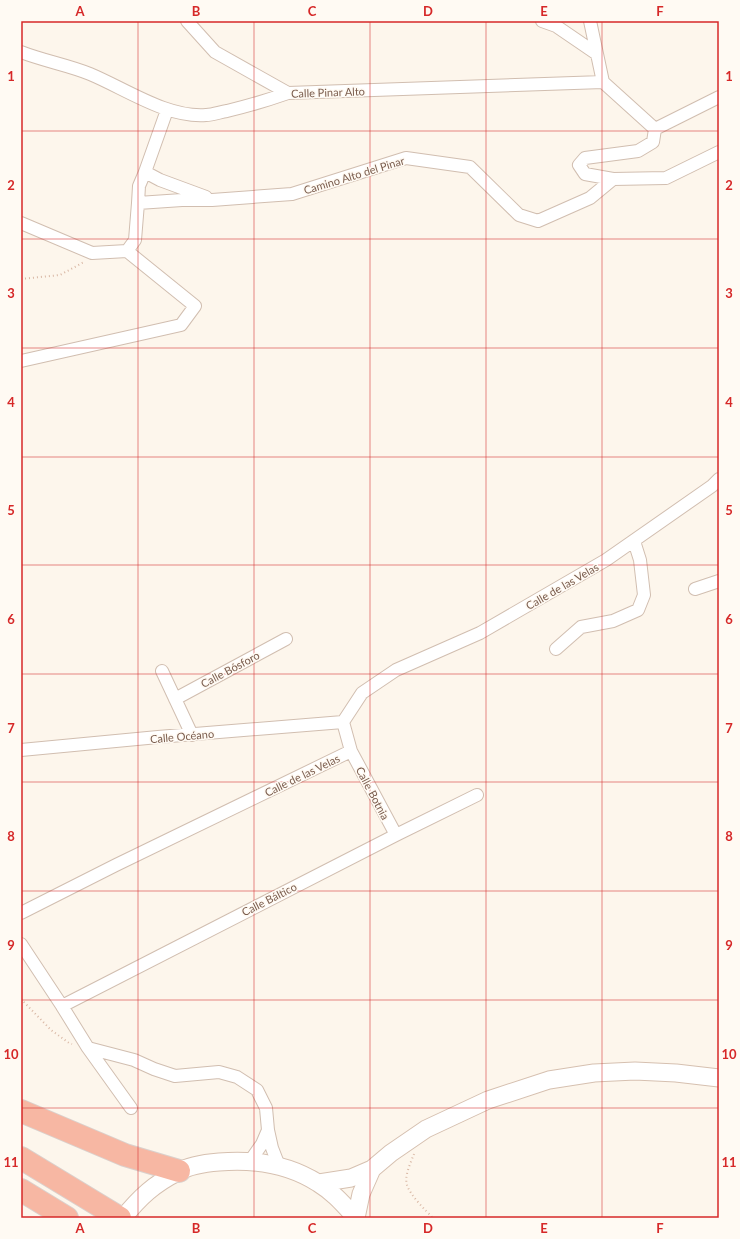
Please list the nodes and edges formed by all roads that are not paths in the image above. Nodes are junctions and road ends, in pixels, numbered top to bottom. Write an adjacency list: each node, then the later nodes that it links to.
1 (187, 21): 7 (street)
2 (542, 21): 5 (street)
3 (590, 21): 5 (street)
4 (21, 52): 9 (street, Calle Pinar Alto)
5 (597, 54): 6 (street)
6 (603, 82): 7 (street, Calle Pinar Alto); 10 (street)
7 (288, 93): 9 (street, Calle Pinar Alto)
8 (719, 97): 10 (street)
9 (167, 110): 12 (street)
10 (655, 129): 13 (street)
11 (719, 152): 13 (street)
12 (145, 172): 14 (street); 15 (street)
13 (613, 179): 14 (street, Camino Alto del Pinar)
14 (212, 200): 15 (street, Camino Alto del Pinar)
15 (138, 203): 17 (street)
16 (21, 223): 17 (street)
17 (127, 250): 18 (street)
18 (21, 361)
19 (719, 479): 20 (street, Calle de las Velas)
20 (634, 541): 24 (street); 27 (street, Calle de las Velas)
21 (719, 581): 22 (street)
22 (695, 589)
23 (286, 639): 26 (street, Calle Bósforo)
24 (556, 649)
25 (162, 671): 26 (street)
26 (175, 699): 28 (street)
27 (343, 722): 28 (street, Calle Océano); 30 (street, Calle de las Velas)
28 (192, 735): 29 (street, Calle Océano)
29 (21, 750)
30 (351, 752): 32 (street, Calle Botnia); 33 (street, Calle de las Velas)
31 (477, 795): 32 (street, Calle Báltico)
32 (396, 835): 35 (street, Calle Báltico)
33 (21, 913)
34 (21, 944): 35 (street)
35 (62, 1006): 36 (street)
36 (88, 1048): 38 (street); 40 (street)
37 (719, 1078): 44 (main road)
38 (131, 1108)
39 (21, 1111): 45 (highway)
40 (268, 1130): 42 (street); 43 (street)
41 (21, 1158): 49 (highway)
42 (250, 1161): 43 (main road); 45 (main road)
43 (279, 1166): 46 (main road)
44 (372, 1169): 46 (main road); 50 (main road)
45 (180, 1171): 49 (main road)
46 (318, 1183): 50 (main road)
47 (21, 1190): 48 (highway)
48 (67, 1218)
49 (122, 1218)
50 (356, 1218)

